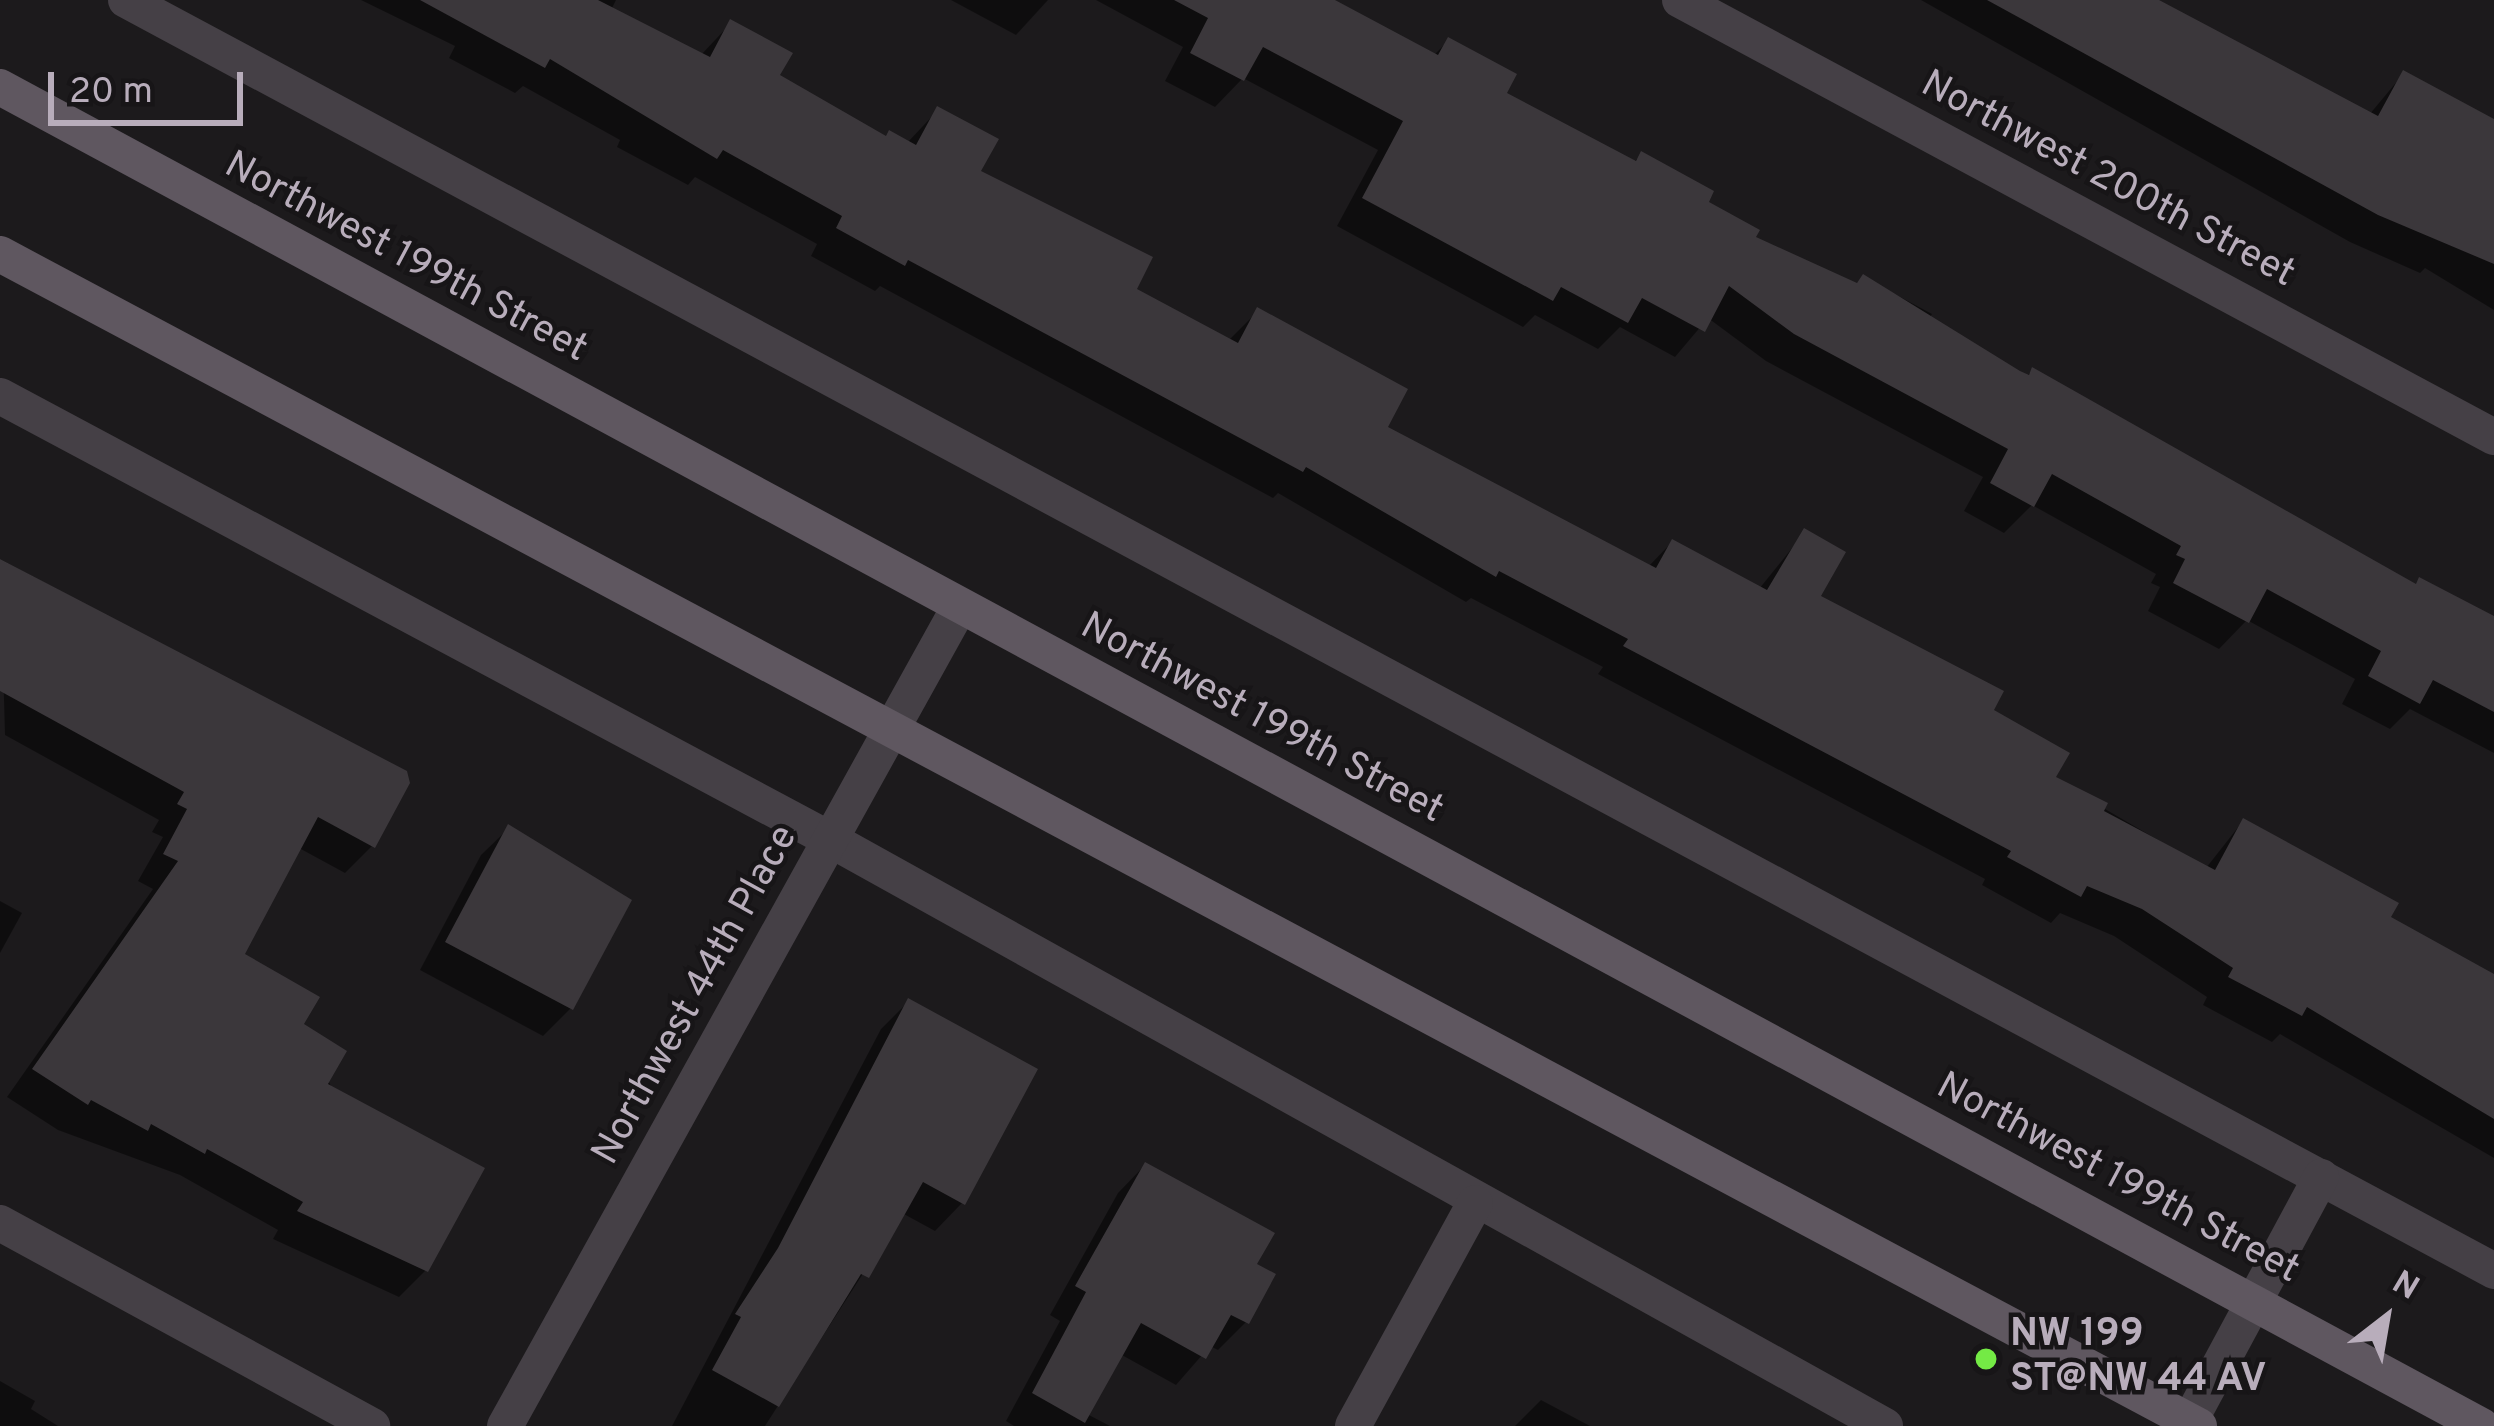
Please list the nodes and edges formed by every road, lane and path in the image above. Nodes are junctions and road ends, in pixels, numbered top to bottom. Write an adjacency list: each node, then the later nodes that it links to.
1 (126, 0): 10 (street)
2 (1680, 0): 6 (street, Northwest 200th Street)
3 (0, 88): 7 (main road, Northwest 199th Street)
4 (0, 254): 8 (main road)
5 (0, 396): 9 (street)
6 (2494, 437)
7 (960, 606): 8 (street, Northwest 44th Place); 14 (main road, Northwest 199th Street)
8 (894, 724): 9 (street, Northwest 44th Place); 15 (main road)
9 (831, 840): 11 (street); 17 (street, Northwest 44th Place)
10 (2321, 1177): 13 (street); 14 (street)
11 (1475, 1204): 18 (street); 19 (street)
12 (0, 1223): 16 (street)
13 (2494, 1270)
14 (2254, 1302): 15 (street); 20 (main road, Northwest 199th Street)
15 (2192, 1424)
16 (372, 1426)
17 (506, 1426)
18 (1353, 1426)
19 (1886, 1426)
20 (2482, 1426)

